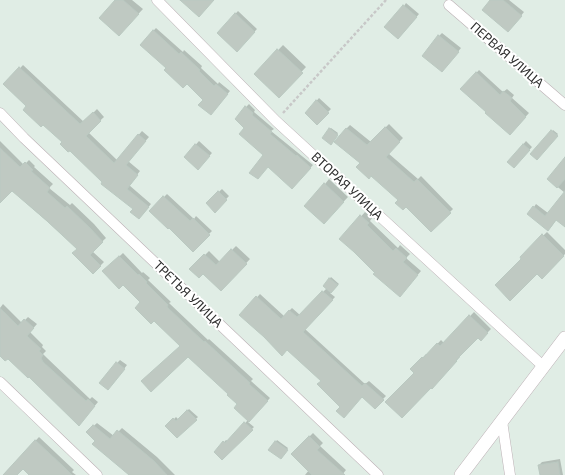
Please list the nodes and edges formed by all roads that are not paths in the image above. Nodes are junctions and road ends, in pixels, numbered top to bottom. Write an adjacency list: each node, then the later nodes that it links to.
1 (157, 0): 6 (street, ВТОРАЯ УЛИЦА)
2 (449, 5): 3 (street, ПЕРВАЯ УЛИЦА)
3 (565, 105)
4 (0, 113): 10 (street, ТРЕТЬЯ УЛИЦА)
5 (565, 338): 6 (street)
6 (544, 367): 8 (street)
7 (0, 382): 9 (street)
8 (502, 421): 11 (street); 12 (street)
9 (96, 475)
10 (378, 475)
11 (461, 475)
12 (510, 475)

